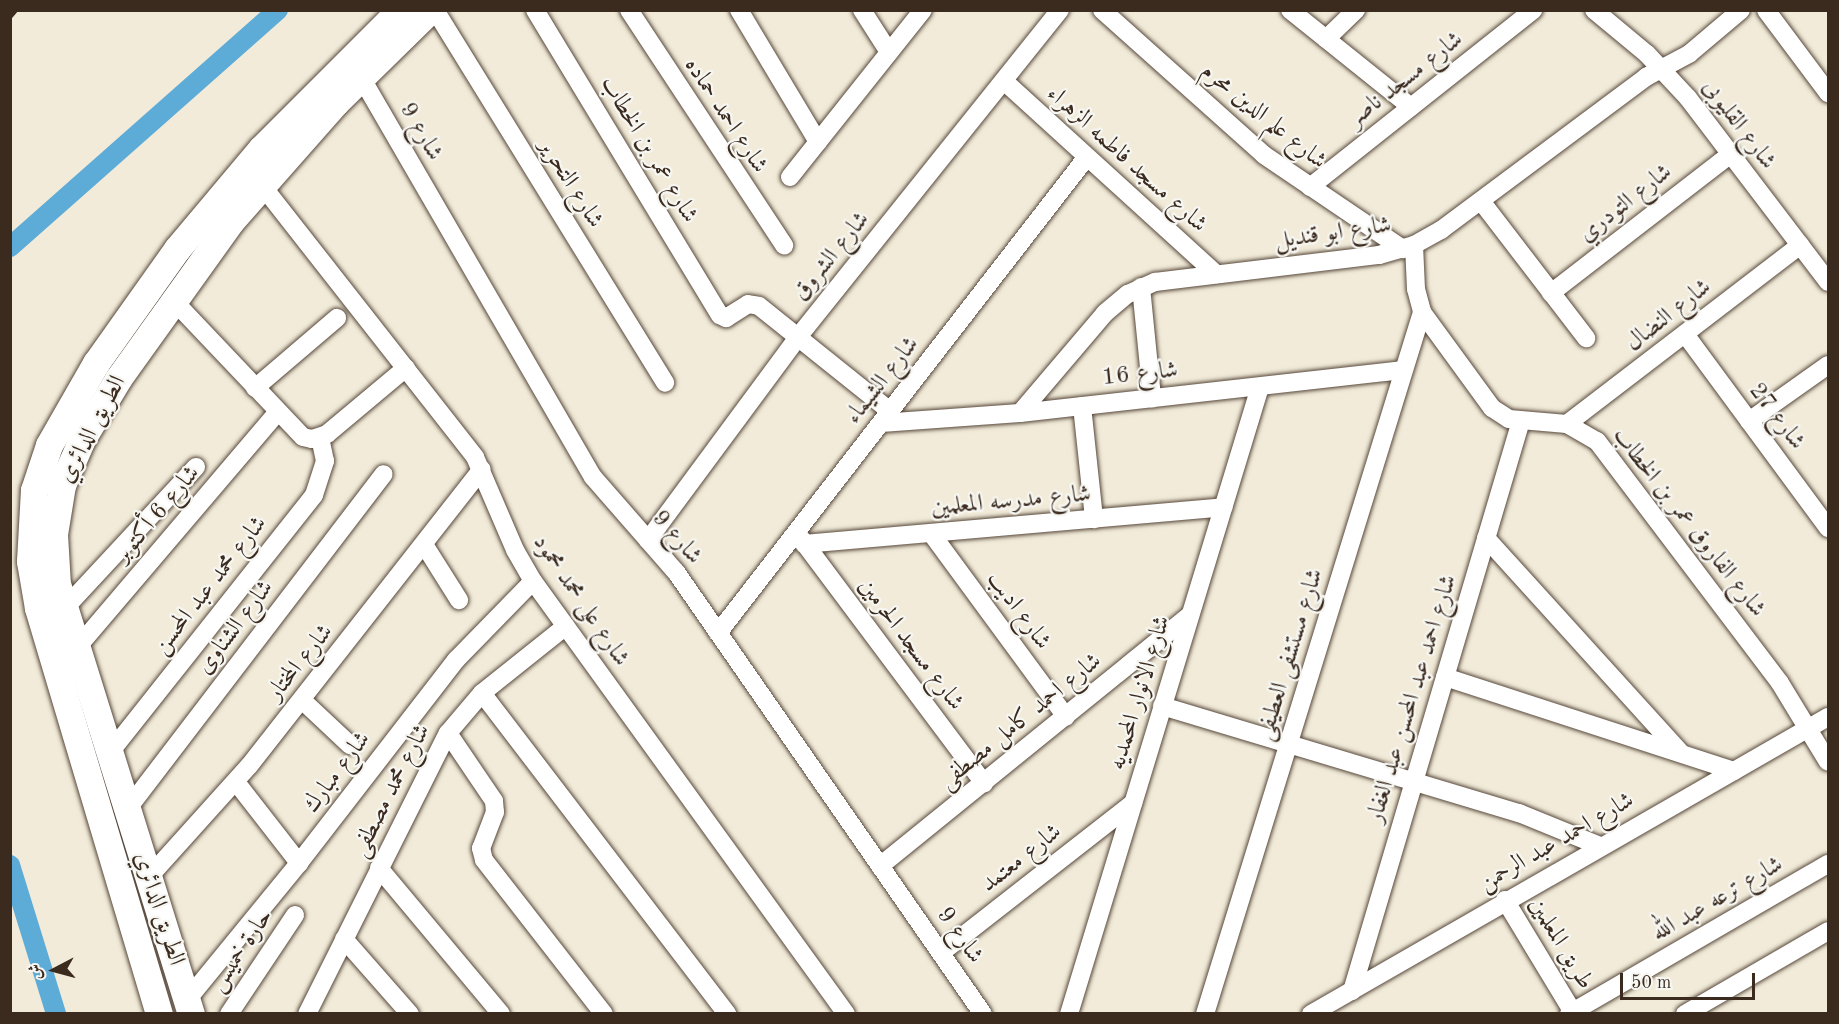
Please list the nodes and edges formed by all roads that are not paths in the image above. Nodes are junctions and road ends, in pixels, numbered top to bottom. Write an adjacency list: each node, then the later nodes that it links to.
1 (400, 10): 107 (highway, الطريق الدائري)
2 (430, 10): 20 (highway, الطريق الدائري)
3 (435, 10): 47 (street, شارع التحرير)
4 (535, 10): 42 (street, شارع عمر بن الخطاب)
5 (629, 10): 31 (street, شارع احمد حماده)
6 (739, 10): 24 (street)
7 (862, 10): 18 (street)
8 (923, 10): 18 (street)
9 (1060, 10): 21 (street, شارع الشروق)
10 (1102, 10): 29 (street, شارع علم الدين محرم)
11 (1290, 10): 17 (street)
12 (1356, 10): 17 (street)
13 (1533, 10): 23 (street, شارع مسجد ناصر)
14 (1594, 10): 19 (street, شارع القليوبى)
15 (1741, 10): 19 (street, شارع ابو قنديل)
16 (1766, 10): 22 (street)
17 (1326, 39): 23 (street)
18 (889, 52): 24 (street)
19 (1661, 69): 25 (street, شارع القليوبى); 30 (street, شارع ابو قنديل)
20 (361, 77): 28 (highway, الطريق الدائري); 68 (street, شارع 9)
21 (1004, 81): 26 (street, شارع مسجد فاطمه الزهراء); 42 (street, شارع الشروق)
22 (1828, 93)
23 (1411, 107): 29 (street, شارع مسجد ناصر)
24 (818, 142): 27 (street)
25 (1731, 154): 32 (street, شارع القليوبى); 37 (street, شارع التودري)
26 (1086, 158): 34 (street, شارع مسجد فاطمه الزهراء); 54 (street, شارع الشيماء)
27 (790, 177)
28 (261, 183): 38 (highway, الطريق الدائري); 45 (street, شارع على محمد محمود)
29 (1310, 187): 33 (street, شارع علم الدين محرم)
30 (1481, 201): 33 (street, شارع ابو قنديل); 37 (street)
31 (784, 245)
32 (1800, 245): 35 (street, شارع القليوبى); 41 (street, شارع النضال)
33 (1408, 247): 34 (street, شارع ابو قنديل); 39 (street, شارع الفاروق عمر بن الخطاب)
34 (1216, 274): 36 (street, شارع ابو قنديل)
35 (1828, 282)
36 (1141, 287): 50 (street); 53 (street, شارع ابو قنديل)
37 (1551, 293): 43 (street)
38 (172, 299): 49 (street); 72 (highway, الطريق الدائري)
39 (1422, 312): 46 (street, شارع مستشفى العطيفى); 55 (street, شارع الفاروق عمر بن الخطاب)
40 (338, 318): 49 (street)
41 (1684, 334): 56 (street, شارع 27); 57 (street, شارع النضال)
42 (798, 337): 54 (street); 68 (street, شارع الشروق)
43 (1586, 338)
44 (1828, 365): 56 (street)
45 (406, 368): 58 (street); 60 (street, شارع على محمد محمود)
46 (1404, 370): 48 (street, شارع 16); 85 (street, شارع مستشفى العطيفى)
47 (665, 383)
48 (1260, 387): 50 (street, شارع 16); 62 (street, شارع الانوار المحمديه)
49 (255, 388): 52 (street)
50 (1152, 398): 51 (street, شارع 16)
51 (1082, 406): 53 (street, شارع 16); 63 (street)
52 (278, 412): 58 (street); 76 (street, شارع 6 أكتوبر)
53 (1020, 413): 54 (street, شارع 16)
54 (886, 417): 67 (street, شارع الشيماء)
55 (1521, 421): 57 (street, شارع الفاروق عمر بن الخطاب); 66 (street, شارع احمد عبد المحسن عبد الغفار)
56 (1749, 421): 64 (street, شارع 27)
57 (1567, 424): 83 (street, شارع الفاروق عمر بن الخطاب)
58 (320, 438): 88 (street, شارع محمد عبد المحسن)
59 (196, 467): 72 (street)
60 (482, 469): 69 (street, شارع المختار); 70 (street, شارع على محمد محمود)
61 (384, 474): 95 (street, شارع الشناوى)
62 (1223, 507): 63 (street, شارع مدرسه المعلمين); 73 (street, شارع الانوار المحمديه)
63 (1094, 519): 65 (street, شارع مدرسه المعلمين)
64 (1828, 528)
65 (931, 533): 67 (street, شارع مدرسه المعلمين); 81 (street, شارع اديب)
66 (1486, 538): 77 (street, شارع احمد عبد المحسن عبد الغفار); 87 (street)
67 (801, 539): 75 (street, شارع الشيماء); 93 (street, شارع مسجد الحرمين)
68 (648, 540): 75 (street, شارع 9)
69 (425, 546): 71 (street); 79 (street, شارع المختار)
70 (533, 581): 74 (street, شارع على محمد محمود); 97 (street, شارع مبارك)
71 (459, 600)
72 (64, 609): 76 (highway, الطريق الدائري)
73 (1190, 615): 80 (street, شارع الانوار المحمديه); 81 (street, شارع احمد كامل مصطفى)
74 (566, 626): 78 (street, شارع محمد مصطفى); 119 (street, شارع على محمد محمود)
75 (718, 633): 99 (street, شارع 9)
76 (76, 649): 88 (highway, الطريق الدائري)
77 (1445, 678): 87 (street); 91 (street, شارع احمد عبد المحسن عبد الغفار)
78 (482, 693): 84 (street, شارع محمد مصطفى); 118 (street)
79 (302, 700): 86 (street); 92 (street, شارع المختار)
80 (1162, 706): 85 (street); 94 (street, شارع الانوار المحمديه)
81 (1066, 717): 93 (street, شارع احمد كامل مصطفى)
82 (1828, 717): 83 (street, شارع احمد عبد الرحمن)
83 (1810, 728): 89 (street, شارع الفاروق عمر بن الخطاب); 90 (street, شارع احمد عبد الرحمن)
84 (448, 733): 100 (street, شارع محمد مصطفى); 117 (street)
85 (1289, 744): 91 (street); 122 (street, شارع مستشفى العطيفى)
86 (351, 746)
87 (1681, 753): 90 (street)
88 (108, 754): 95 (highway, الطريق الدائري)
89 (1828, 762)
90 (1734, 771): 96 (street, شارع احمد عبد الرحمن)
91 (1414, 781): 96 (street); 109 (street, شارع احمد عبد المحسن عبد الغفار)
92 (236, 782): 97 (street); 101 (street, شارع المختار)
93 (984, 783): 99 (street, شارع احمد كامل مصطفى)
94 (1133, 803): 108 (street, شارع معتمد); 121 (street, شارع الانوار المحمديه)
95 (126, 811): 101 (highway, الطريق الدائري)
96 (1600, 846): 102 (street, شارع احمد عبد الرحمن)
97 (299, 863): 110 (street, شارع مبارك)
98 (1828, 864): 112 (street, شارع ترعه عبد الله)
99 (880, 866): 108 (street, شارع 9)
100 (379, 868): 106 (street, شارع محمد مصطفى); 116 (street)
101 (148, 878): 105 (highway, الطريق الدائري)
102 (1505, 900): 109 (street, شارع احمد عبد الرحمن); 112 (street, طريق المعلمين)
103 (295, 915): 114 (street, حارة خميس)
104 (1828, 931): 124 (street)
105 (165, 934): 107 (highway); 110 (highway, الطريق الدائري)
106 (344, 939): 111 (street, شارع محمد مصطفى); 115 (street)
107 (139, 946): 113 (highway, الطريق الدائري)
108 (941, 953): 120 (street, شارع 9)
109 (1352, 991): 123 (street, شارع احمد عبد الرحمن)
110 (189, 1007)
111 (314, 1010)
112 (1572, 1013)
113 (159, 1014)
114 (229, 1014)
115 (410, 1014)
116 (501, 1014)
117 (604, 1014)
118 (727, 1014)
119 (846, 1014)
120 (983, 1014)
121 (1069, 1014)
122 (1205, 1014)
123 (1311, 1014)
124 (1685, 1014)

